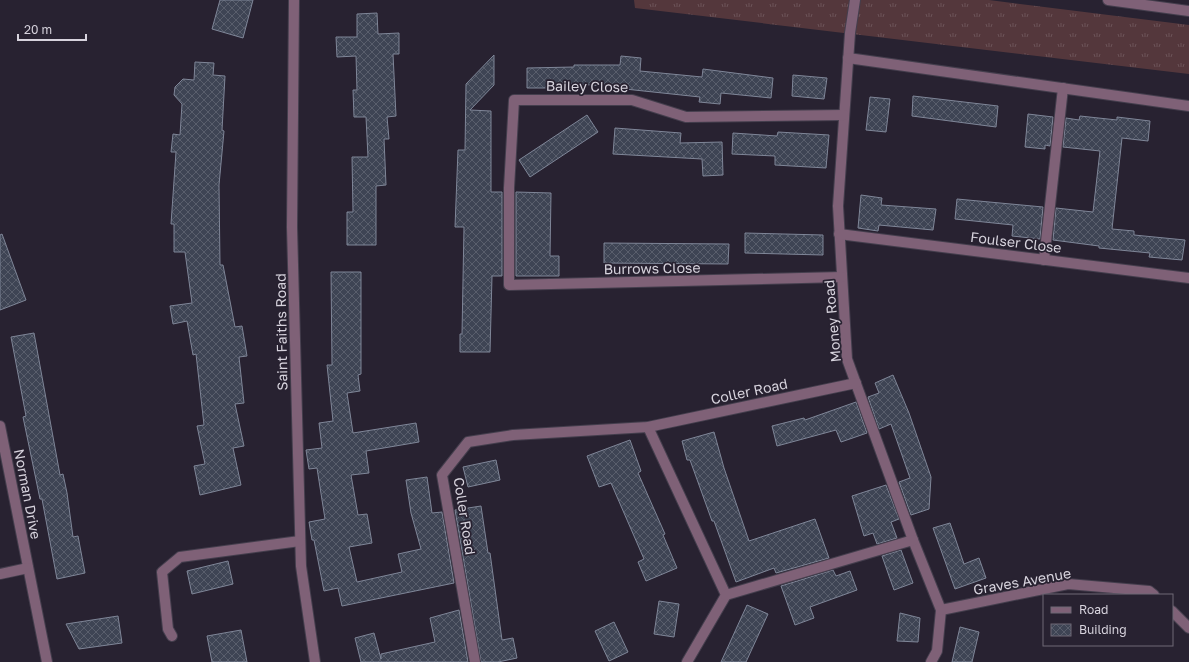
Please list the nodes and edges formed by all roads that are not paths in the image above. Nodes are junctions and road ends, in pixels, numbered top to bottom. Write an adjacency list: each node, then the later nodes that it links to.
1 (294, 0): 17 (street, Saint Faiths Road)
2 (855, 0): 5 (street, Money Road)
3 (1108, 0): 4 (street)
4 (1189, 11)
5 (848, 58): 6 (street); 8 (street, Money Road)
6 (1063, 88): 7 (street); 11 (street)
7 (1189, 106)
8 (844, 115): 9 (street, Money Road); 10 (street, Bailey Close)
9 (839, 234): 11 (street, Foulser Close); 12 (street, Money Road)
10 (508, 238): 12 (street, Burrows Close)
11 (1044, 260): 13 (street, Foulser Close)
12 (842, 277): 14 (street, Money Road)
13 (1189, 278)
14 (856, 383): 16 (street, Coller Road); 18 (street, Money Road)
15 (0, 426): 19 (street, Norman Drive)
16 (648, 427): 22 (street); 29 (street, Coller Road)
17 (300, 540): 26 (street); 28 (street, Saint Faiths Road)
18 (913, 540): 22 (street); 23 (street, Money Road)
19 (28, 568): 20 (street); 27 (street, Norman Drive)
20 (0, 574)
21 (1152, 594): 23 (street, Graves Avenue)
22 (726, 595): 30 (street)
23 (941, 610): 31 (street, Money Road)
24 (1173, 612): 25 (street)
25 (1189, 628)
26 (172, 636)
27 (47, 662)
28 (315, 662)
29 (475, 662)
30 (687, 662)
31 (931, 662)

